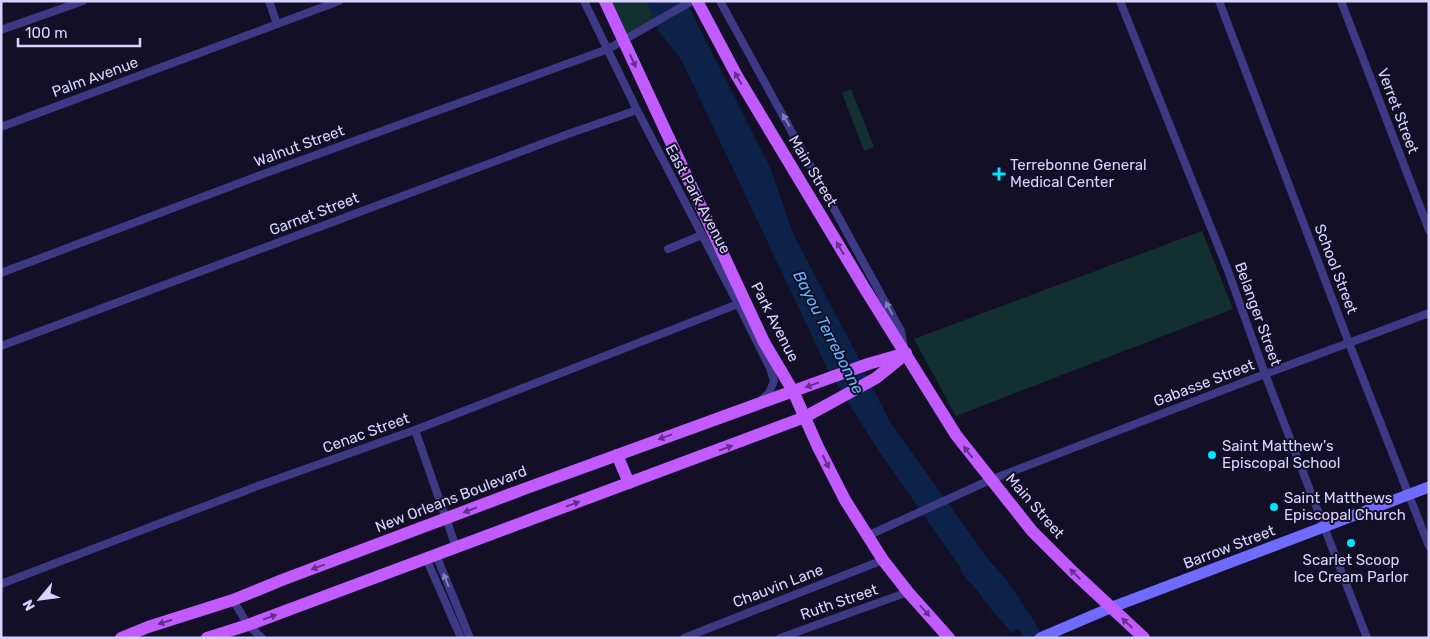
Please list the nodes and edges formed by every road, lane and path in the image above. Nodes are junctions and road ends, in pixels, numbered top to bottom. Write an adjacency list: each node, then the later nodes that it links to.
1 (84, 1): 12 (street)
2 (268, 1): 11 (street)
3 (339, 1): 11 (street, Palm Avenue)
4 (584, 1): 13 (street, East Park Avenue)
5 (605, 1): 26 (main road, Park Avenue, one-way to 26, bridge)
6 (720, 1): 24 (street, Main Street, one-way to 6)
7 (1120, 1): 25 (street, Belanger Street)
8 (1219, 1): 22 (street, School Street)
9 (1342, 1): 16 (street, Verret Street)
10 (693, 2): 13 (street, Walnut Street); 24 (main road, Main Street, one-way to 10)
11 (277, 24): 15 (street, Palm Avenue)
12 (1, 30)
13 (608, 49): 14 (street, East Park Avenue); 19 (street, Walnut Street)
14 (637, 110): 17 (street, East Park Avenue); 23 (street, Garnet Street)
15 (1, 126)
16 (1429, 230)
17 (702, 235): 18 (street); 20 (street, East Park Avenue)
18 (668, 248)
19 (1, 273)
20 (738, 304): 27 (street, East Park Avenue); 29 (street, Cenac Street)
21 (1429, 313): 22 (street, Gabasse Street)
22 (1349, 343): 25 (street, Gabasse Street); 34 (street, School Street)
23 (1, 346)
24 (906, 354): 26 (main road, New Orleans Boulevard, one-way to 26); 28 (main road); 31 (main road, Main Street, one-way to 24)
25 (1265, 374): 31 (street, Gabasse Street); 36 (street, Belanger Street)
26 (794, 391): 27 (main road, New Orleans Boulevard); 28 (main road, Park Avenue)
27 (755, 404): 30 (main road, New Orleans Boulevard, one-way to 30)
28 (805, 417): 32 (main road, one-way to 28); 37 (main road, Park Avenue, one-way to 37)
29 (415, 430): 35 (street); 42 (street, Cenac Street)
30 (617, 455): 32 (main road); 35 (main road, New Orleans Boulevard, one-way to 35)
31 (990, 480): 37 (street, Gabasse Street); 46 (main road, Main Street, one-way to 31)
32 (629, 483): 38 (main road, one-way to 32)
33 (1429, 487): 34 (main road, Barrow Street)
34 (1409, 494): 36 (main road, Barrow Street); 39 (street, School Street)
35 (446, 519): 38 (street); 44 (main road, New Orleans Boulevard, one-way to 44)
36 (1325, 527): 46 (main road, Barrow Street); 60 (street, Belanger Street)
37 (867, 536): 41 (main road, Park Avenue)
38 (456, 546): 40 (main road)
39 (1429, 546)
40 (431, 556): 45 (street, one-way to 40); 47 (street); 48 (main road, one-way to 40)
41 (883, 560): 43 (main road, Park Avenue); 56 (street, Chauvin Lane)
42 (1, 584)
43 (908, 592): 49 (street, Ruth Street); 58 (main road, Park Avenue, one-way to 58)
44 (233, 600): 48 (street); 51 (main road, New Orleans Boulevard, one-way to 51)
45 (458, 608): 47 (street); 55 (street)
46 (1110, 608): 50 (main road, Barrow Street); 59 (main road, Main Street, one-way to 46)
47 (449, 611): 54 (street)
48 (248, 625): 52 (main road); 53 (street)
49 (798, 635): 57 (street, Ruth Street)
50 (1044, 636)
51 (121, 638)
52 (207, 638)
53 (262, 638)
54 (461, 638)
55 (470, 638)
56 (684, 638)
57 (780, 638)
58 (949, 638)
59 (1144, 638)
60 (1367, 638)

